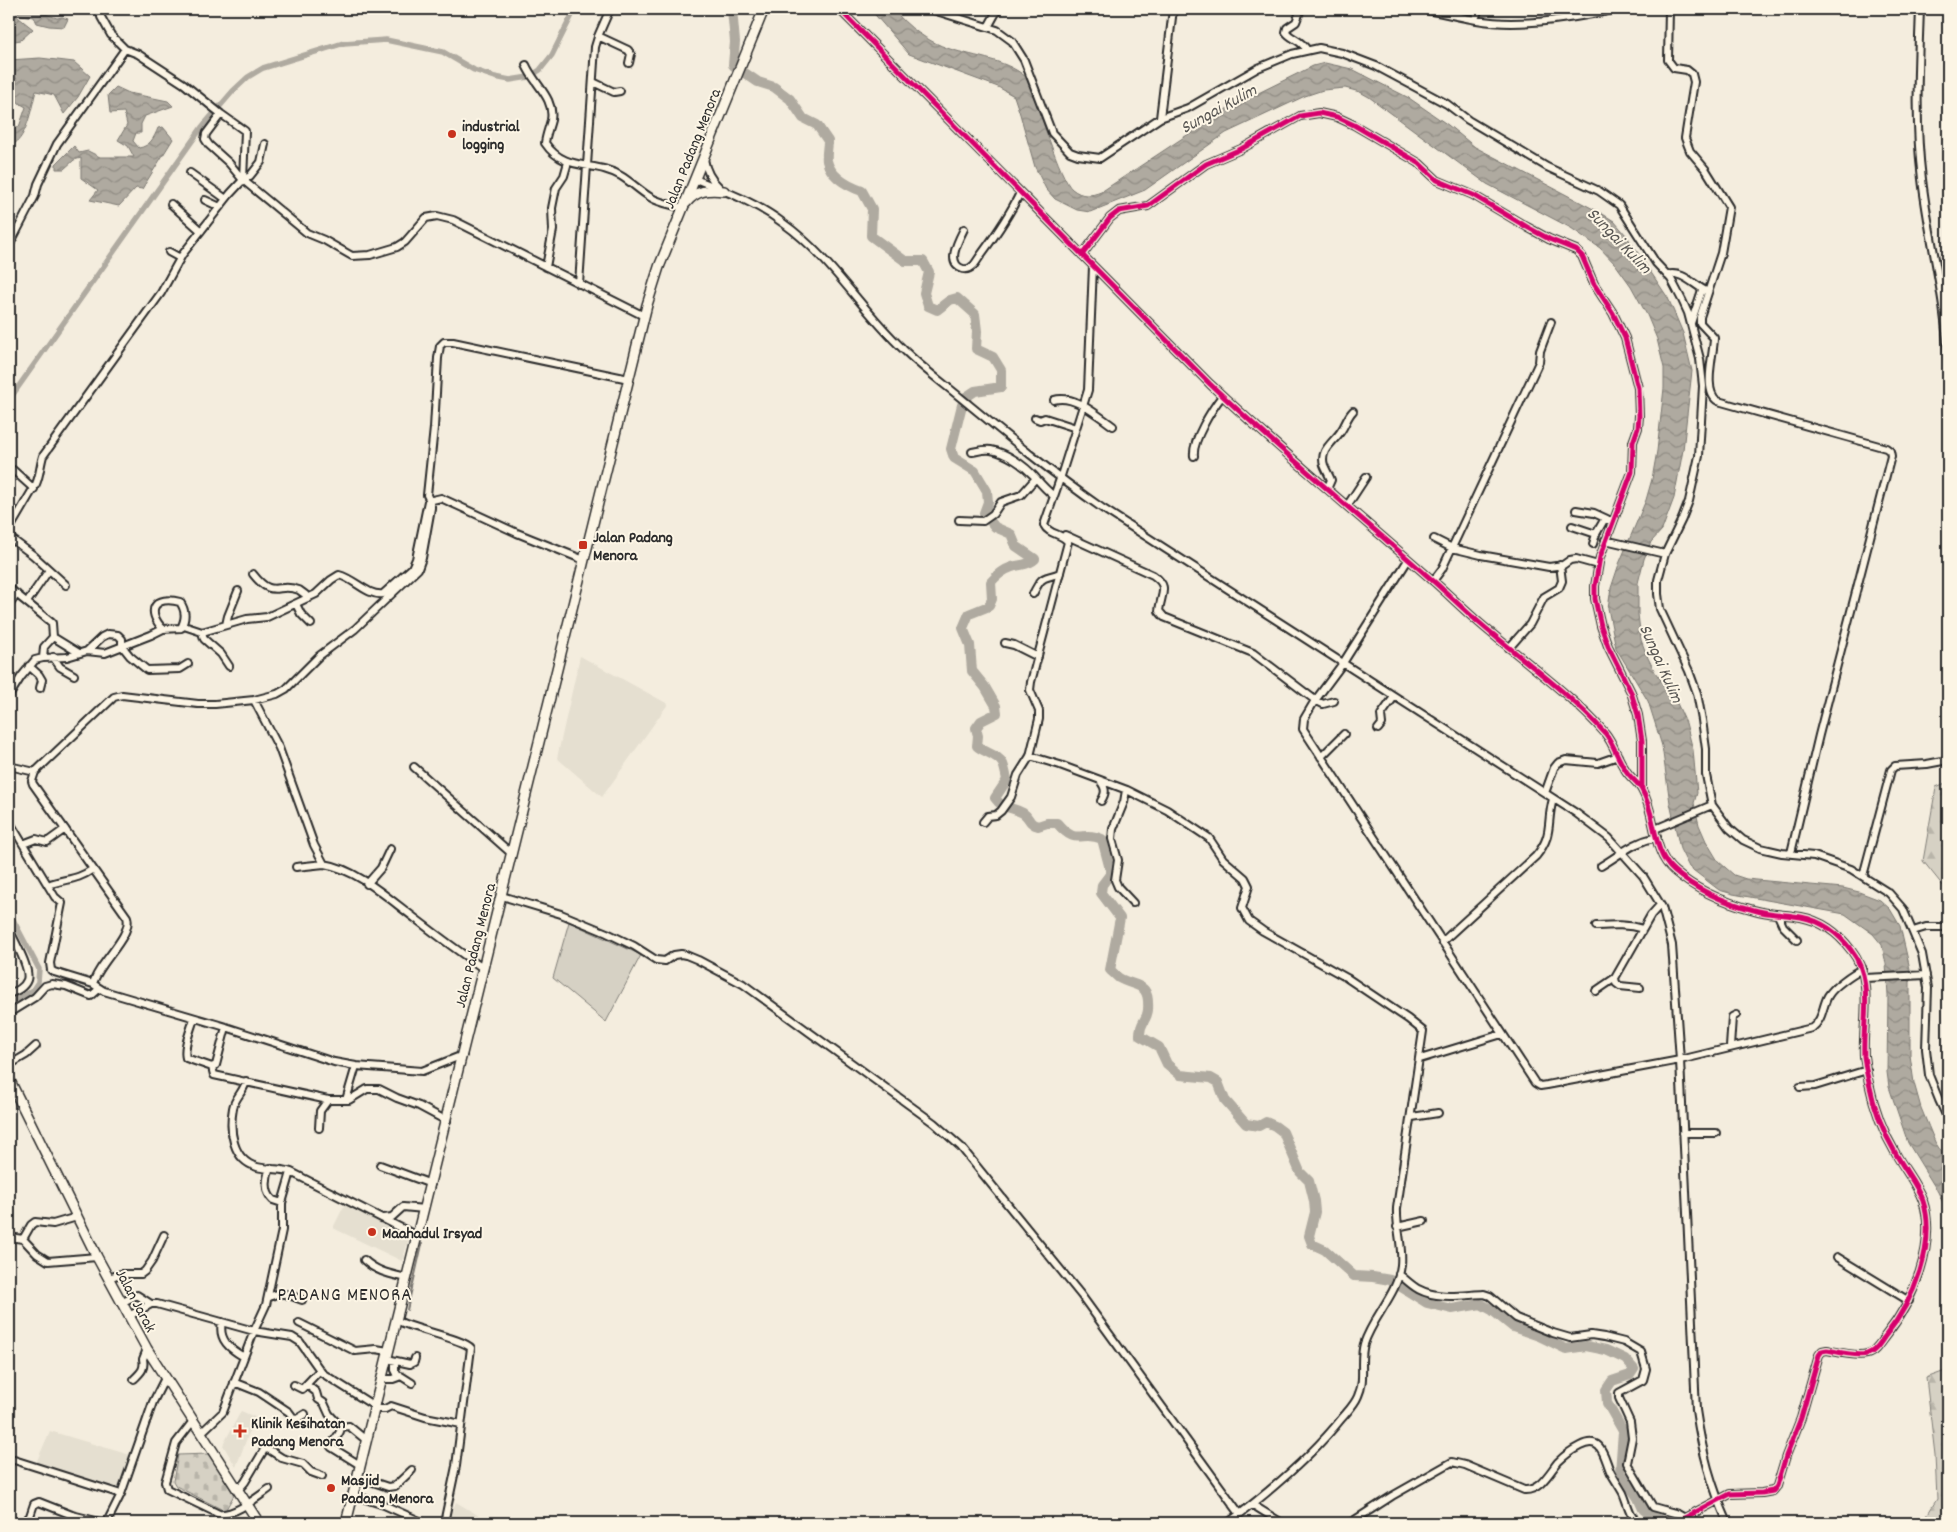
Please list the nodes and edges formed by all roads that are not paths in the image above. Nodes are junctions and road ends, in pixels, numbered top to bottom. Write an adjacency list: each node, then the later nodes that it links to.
1 (100, 9): 18 (street)
2 (610, 9): 17 (street)
3 (764, 9): 27 (main road, Jalan Padang Menora)
4 (839, 9): 34 (street)
5 (930, 9): 14 (street)
6 (998, 9): 16 (street)
7 (1172, 9): 25 (street)
8 (1301, 9): 19 (street)
9 (1423, 9): 15 (street)
10 (1478, 9): 15 (street)
11 (1618, 9): 15 (street)
12 (1669, 9): 50 (street)
13 (1920, 9): 54 (street)
14 (948, 12): 16 (street)
15 (1476, 19)
16 (988, 27): 25 (street)
17 (598, 36): 20 (street); 22 (street)
18 (125, 49): 24 (street); 42 (street)
19 (1307, 50): 25 (street); 48 (street)
20 (629, 63)
21 (526, 65): 28 (street)
22 (593, 82): 23 (street); 29 (street)
23 (620, 91)
24 (219, 113): 31 (street); 31 (street)
25 (1160, 118)
26 (265, 144): 31 (street)
27 (704, 158): 32 (main road, Jalan Padang Menora); 33 (street)
28 (568, 162): 29 (street); 47 (street)
29 (588, 167): 39 (street); 49 (street)
30 (190, 173): 35 (street)
31 (243, 180): 35 (street); 47 (street)
32 (695, 180): 33 (street); 39 (main road, Jalan Padang Menora)
33 (724, 191): 39 (main road); 68 (street)
34 (1020, 193): 40 (street); 44 (street)
35 (226, 199): 38 (street)
36 (205, 200): 38 (street)
37 (171, 204): 41 (street)
38 (220, 207): 41 (street)
39 (683, 208): 51 (main road, Jalan Padang Menora)
40 (964, 229)
41 (201, 231): 45 (street)
42 (9, 246)
43 (169, 252): 45 (street)
44 (1082, 255): 46 (street); 75 (street)
45 (180, 258): 69 (street)
46 (1093, 266): 56 (street); 58 (street)
47 (546, 267): 49 (street)
48 (1667, 275): 50 (street); 53 (street)
49 (579, 284): 51 (street)
50 (1705, 291): 53 (street); 153 (street)
51 (644, 316): 55 (main road, Jalan Padang Menora)
52 (1551, 322): 85 (street)
53 (1691, 323): 86 (street)
54 (1948, 364)
55 (629, 379): 72 (street); 87 (main road, Jalan Padang Menora)
56 (1222, 396): 64 (street); 70 (street)
57 (1054, 400): 58 (street)
58 (1084, 406): 61 (street); 62 (street)
59 (1354, 411): 70 (street)
60 (1035, 418): 62 (street)
61 (1113, 426)
62 (1076, 428): 68 (street)
63 (972, 452): 67 (street)
64 (1194, 456)
65 (13, 470): 69 (street)
66 (1366, 477): 73 (street)
67 (1036, 478): 71 (street); 76 (street)
68 (1060, 479): 71 (street); 118 (street)
69 (34, 488): 79 (street)
70 (1327, 489): 73 (street)
71 (1054, 496): 77 (street)
72 (430, 501): 87 (street); 100 (street); 126 (street)
73 (1347, 506): 88 (street)
74 (1576, 510): 75 (street)
75 (1610, 519): 80 (street); 83 (street)
76 (959, 520)
77 (1044, 525): 93 (street); 127 (street)
78 (1572, 526): 80 (street)
79 (9, 530)
80 (1596, 534): 84 (street)
81 (9, 537): 91 (street)
82 (1434, 539): 85 (street)
83 (1605, 540): 86 (street); 90 (street)
84 (1593, 544)
85 (1452, 548): 89 (street); 94 (street)
86 (1661, 553): 144 (street)
87 (584, 560): 154 (main road, Jalan Padang Menora)
88 (1408, 560): 94 (street); 118 (street)
89 (1560, 565): 90 (street); 112 (street)
90 (1598, 565): 139 (street)
91 (49, 570): 95 (street); 101 (street)
92 (253, 574): 100 (street)
93 (1060, 574): 99 (street); 116 (street)
94 (1433, 581): 112 (street)
95 (66, 585)
96 (9, 588): 98 (street)
97 (238, 591): 105 (street)
98 (17, 594): 101 (street); 103 (street)
99 (1033, 594)
100 (309, 598): 102 (street)
101 (27, 602): 109 (street)
102 (296, 604): 104 (street); 105 (street)
103 (9, 605)
104 (311, 624)
105 (226, 625): 108 (street)
106 (181, 628): 107 (street); 107 (street); 108 (street)
107 (162, 629): 111 (street)
108 (202, 632): 121 (street)
109 (53, 638): 114 (street); 117 (street)
110 (1005, 643): 116 (street)
111 (122, 646): 113 (street); 113 (street); 119 (street)
112 (1509, 648): 133 (street)
113 (87, 651): 114 (street)
114 (79, 653): 115 (street)
115 (53, 657): 117 (street); 122 (street)
116 (1038, 657): 131 (street)
117 (43, 658): 120 (street)
118 (1343, 663): 125 (street); 127 (street)
119 (188, 664)
120 (29, 666): 123 (street); 124 (street)
121 (229, 666)
122 (74, 675)
123 (40, 688)
124 (9, 696)
125 (1394, 696): 129 (street); 141 (street)
126 (254, 700): 137 (street); 155 (street)
127 (1315, 700): 128 (street); 132 (street)
128 (1334, 701)
129 (1378, 729)
130 (1344, 734): 132 (street)
131 (1030, 756): 138 (street); 146 (street)
132 (1321, 756): 172 (street)
133 (1618, 756): 139 (street); 141 (street)
134 (1948, 760): 159 (street)
135 (9, 766): 137 (street)
136 (414, 767): 154 (street)
137 (35, 772): 148 (street)
138 (1100, 781): 140 (street); 143 (street)
139 (1642, 789): 147 (street)
140 (1126, 790): 163 (street); 191 (street)
141 (1545, 794): 142 (street)
142 (1553, 799): 152 (street); 172 (street)
143 (1101, 801)
144 (1710, 806): 147 (street); 153 (street)
145 (9, 821): 150 (street)
146 (983, 822)
147 (1658, 827): 149 (street)
148 (65, 830): 150 (street); 158 (street)
149 (1657, 837): 152 (street); 165 (street)
150 (23, 844): 161 (street)
151 (390, 849): 160 (street)
152 (1622, 851): 156 (street); 164 (street)
153 (1791, 853): 159 (street)
154 (512, 854): 162 (main road, Jalan Padang Menora)
155 (324, 864): 157 (street); 160 (street)
156 (1602, 866)
157 (296, 868)
158 (93, 869): 161 (street); 178 (street)
159 (1863, 876): 170 (street)
160 (367, 884): 173 (street)
161 (48, 885): 178 (street)
162 (502, 896): 173 (main road, Jalan Padang Menora); 271 (street)
163 (1133, 903)
164 (1660, 904): 169 (street); 192 (street)
165 (1778, 915): 171 (street); 174 (street)
166 (1596, 926): 169 (street)
167 (1948, 927): 170 (street)
168 (9, 929): 182 (street)
169 (1643, 929): 176 (street)
170 (1912, 931): 175 (street)
171 (1797, 940)
172 (1442, 942): 187 (street)
173 (484, 969): 190 (main road, Jalan Padang Menora)
174 (1862, 969): 177 (street); 189 (street)
175 (1926, 975): 177 (street); 204 (street)
176 (1615, 978): 179 (street); 181 (street)
177 (1865, 978): 196 (street)
178 (93, 984): 180 (street)
179 (1640, 988)
180 (99, 989): 183 (street); 185 (street)
181 (1596, 991)
182 (9, 994)
183 (9, 1013)
184 (1736, 1015): 189 (street)
185 (194, 1018): 186 (street); 195 (street)
186 (226, 1027): 194 (street); 195 (street)
187 (1502, 1034): 191 (street); 192 (street)
188 (36, 1046): 193 (street)
189 (1730, 1047): 192 (street)
190 (463, 1055): 194 (street); 205 (main road, Jalan Padang Menora)
191 (1420, 1059): 203 (street)
192 (1680, 1060): 207 (street)
193 (9, 1065)
194 (356, 1066): 201 (street)
195 (212, 1067): 198 (street)
196 (1867, 1070): 199 (street); 231 (street)
197 (9, 1079): 215 (main road, Jalan Jarak)
198 (246, 1081): 200 (street); 210 (street)
199 (1800, 1087)
200 (328, 1100): 201 (street); 206 (street)
201 (346, 1100): 205 (street)
202 (1438, 1113): 203 (street)
203 (1412, 1117): 218 (street)
204 (1948, 1119)
205 (447, 1120): 212 (main road, Jalan Padang Menora)
206 (319, 1128)
207 (1683, 1133): 208 (street); 268 (street)
208 (1716, 1133)
209 (380, 1165): 212 (street)
210 (270, 1168): 211 (street); 213 (street)
211 (291, 1172): 213 (street); 216 (street)
212 (431, 1184): 214 (main road, Jalan Padang Menora)
213 (282, 1203): 229 (street)
214 (424, 1209): 216 (street); 220 (main road, Jalan Padang Menora)
215 (77, 1217): 222 (street); 223 (main road, Jalan Jarak)
216 (384, 1218): 220 (street)
217 (1424, 1221): 218 (street)
218 (1397, 1227): 226 (street)
219 (164, 1235): 227 (street)
220 (417, 1236): 228 (main road, Jalan Padang Menora)
221 (9, 1237): 222 (street)
222 (23, 1240): 223 (street)
223 (97, 1256): 227 (main road, Jalan Jarak)
224 (1836, 1257): 231 (street)
225 (364, 1260): 228 (street)
226 (1399, 1276): 270 (street); 273 (street)
227 (108, 1278): 232 (main road, Jalan Jarak)
228 (407, 1278): 235 (main road, Jalan Padang Menora)
229 (268, 1298): 230 (street); 238 (street)
230 (302, 1300)
231 (1909, 1301): 268 (street)
232 (121, 1302): 233 (street); 234 (main road, Jalan Jarak)
233 (152, 1304): 234 (street); 236 (street)
234 (129, 1316): 239 (main road, Jalan Jarak)
235 (396, 1320): 241 (main road, Jalan Padang Menora); 255 (street)
236 (222, 1322): 238 (street); 240 (street)
237 (299, 1323): 241 (street)
238 (254, 1331): 240 (street); 243 (street)
239 (147, 1349): 245 (main road, Jalan Jarak); 246 (street)
240 (244, 1357): 248 (street)
241 (390, 1357): 242 (street); 244 (street); 247 (main road, Jalan Padang Menora)
242 (415, 1358)
243 (319, 1371): 250 (street); 252 (street)
244 (398, 1376): 247 (street); 249 (street)
245 (165, 1378): 254 (main road, Jalan Jarak); 266 (street)
246 (134, 1379)
247 (382, 1379): 252 (main road, Jalan Padang Menora)
248 (234, 1382): 253 (street); 257 (street)
249 (412, 1383)
250 (307, 1385): 251 (street); 256 (street)
251 (294, 1386)
252 (375, 1406): 255 (street); 258 (main road, Jalan Padang Menora)
253 (305, 1414)
254 (193, 1421): 257 (main road, Jalan Jarak); 269 (street)
255 (461, 1424): 280 (street)
256 (341, 1427): 258 (street); 260 (street)
257 (201, 1433): 265 (main road, Jalan Jarak)
258 (366, 1440): 260 (main road, Jalan Padang Menora)
259 (10, 1460): 266 (street)
260 (360, 1465): 263 (main road, Jalan Padang Menora)
261 (412, 1470): 263 (street)
262 (322, 1476): 265 (street)
263 (356, 1482): 267 (main road, Jalan Padang Menora)
264 (269, 1489): 269 (street)
265 (238, 1490): 269 (main road, Jalan Jarak)
266 (121, 1494): 276 (street)
267 (353, 1495): 278 (main road, Jalan Padang Menora); 279 (street)
268 (1718, 1500): 273 (street); 285 (street)
269 (247, 1504): 277 (main road, Jalan Jarak)
270 (1253, 1505): 271 (street); 282 (street)
271 (1240, 1514): 281 (street)
272 (72, 1515): 274 (street); 275 (street); 276 (street)
273 (1680, 1521)
274 (23, 1523)
275 (67, 1523)
276 (104, 1523)
277 (259, 1523)
278 (346, 1523)
279 (424, 1523)
280 (444, 1523)
281 (1228, 1523)
282 (1282, 1523)
283 (1350, 1523): 284 (street)
284 (1639, 1523)
285 (1728, 1523)

